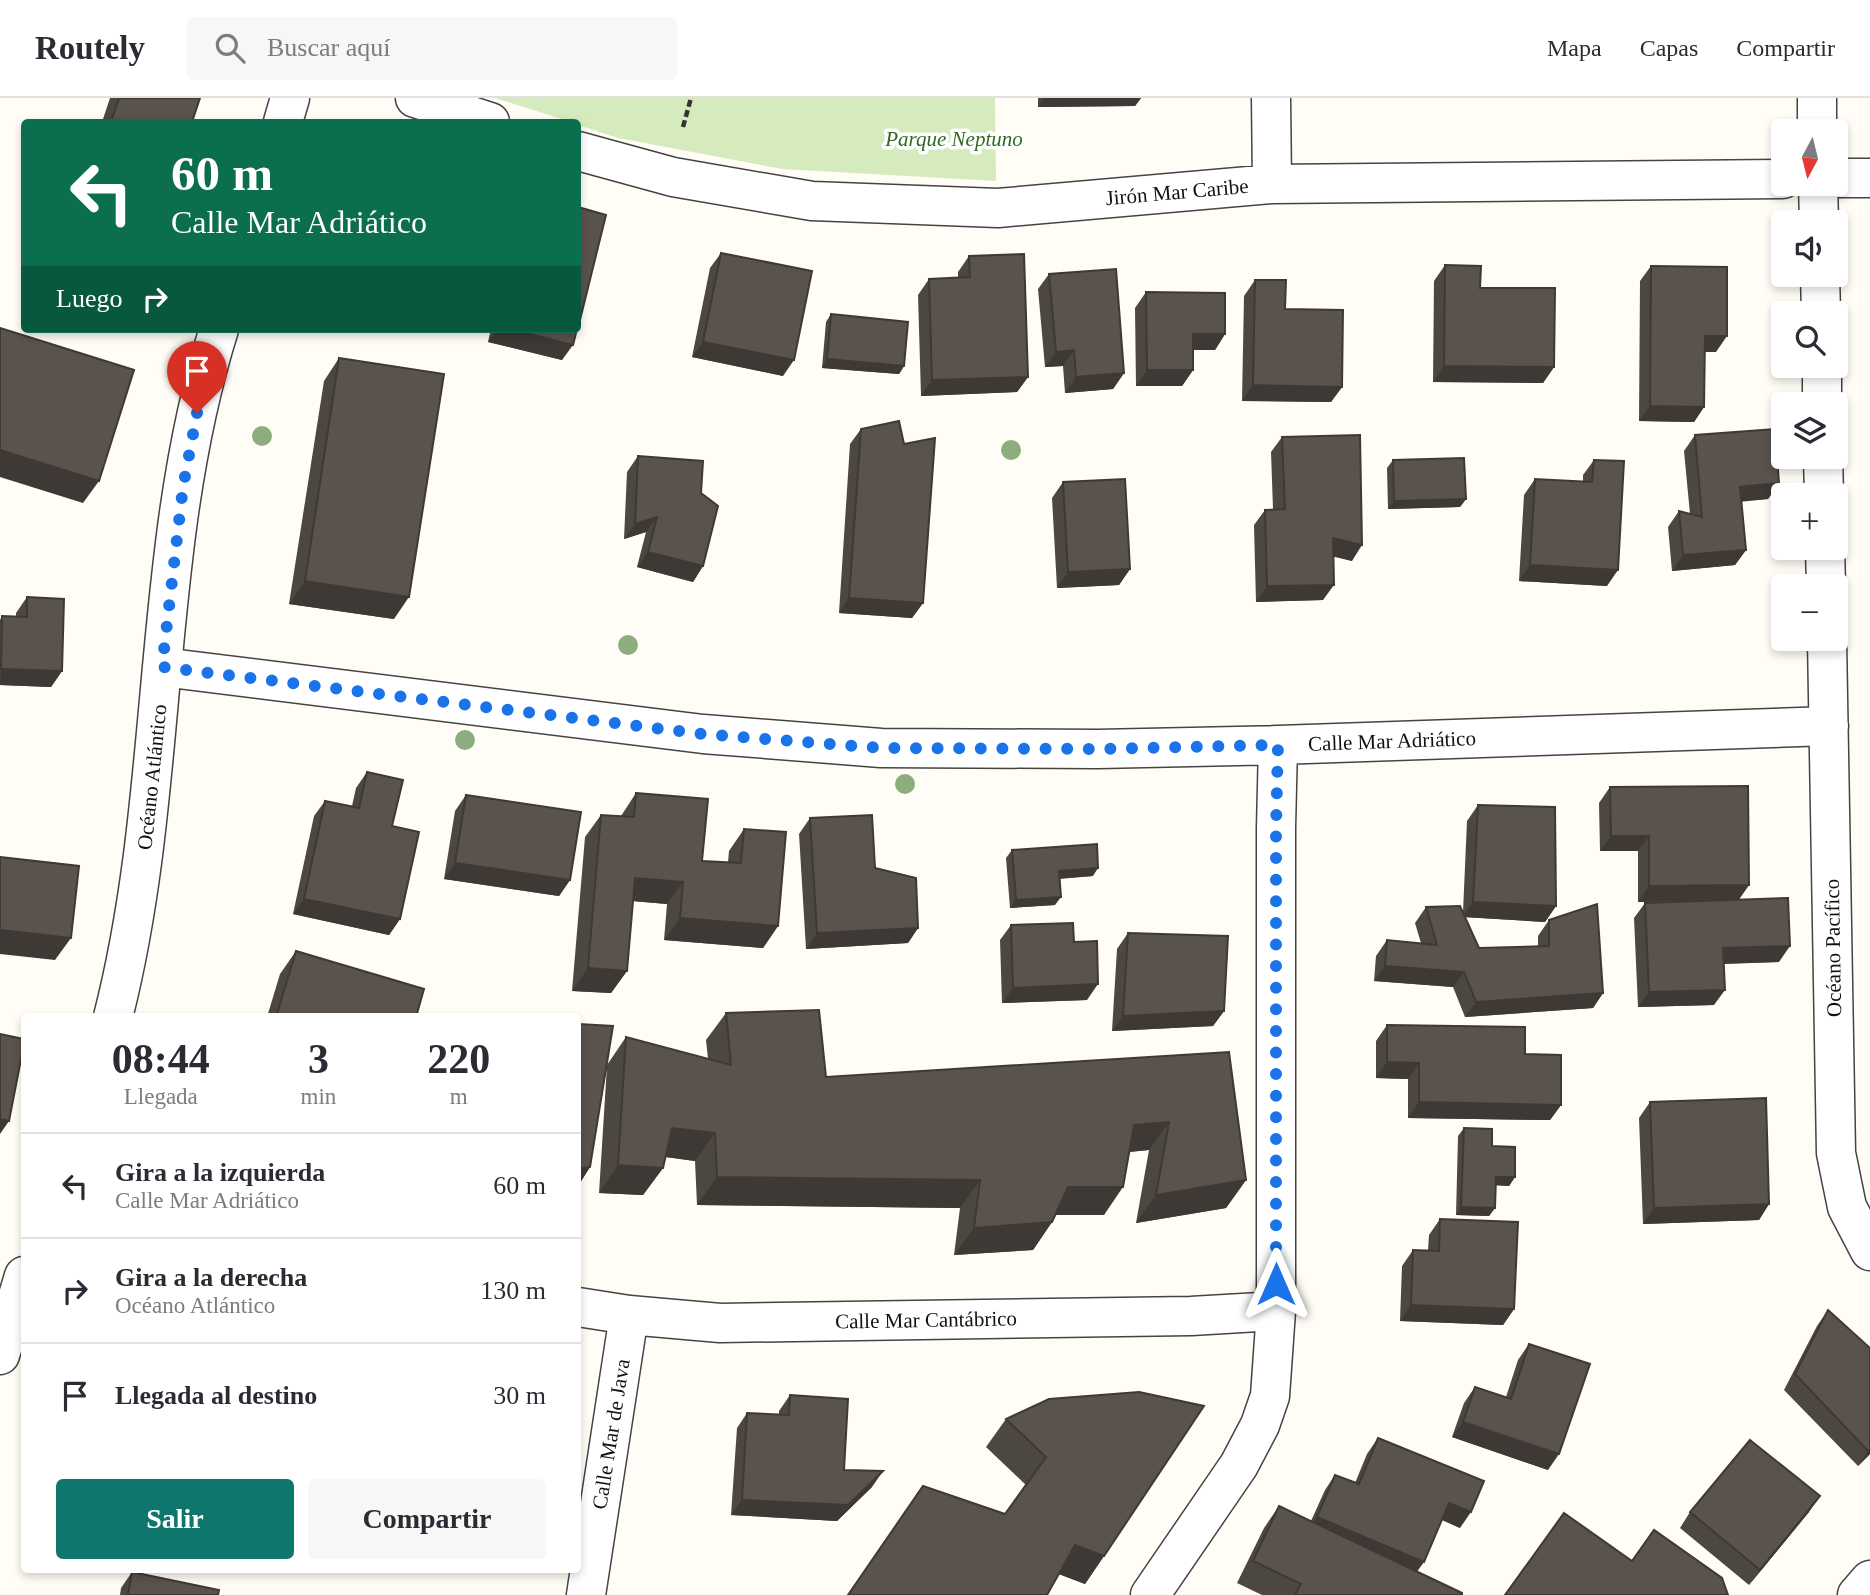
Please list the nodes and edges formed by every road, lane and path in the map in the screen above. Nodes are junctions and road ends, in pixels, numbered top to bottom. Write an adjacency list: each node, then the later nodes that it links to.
1 (290, 98): 5 (street)
2 (415, 98): 6 (street)
3 (1271, 98): 12 (street)
4 (1817, 98): 7 (street)
5 (284, 119)
6 (482, 119)
7 (1817, 119)
8 (581, 152): 12 (street, Jirón Mar Caribe)
9 (1848, 178): 10 (street)
10 (1870, 178)
11 (1771, 179): 12 (street, Jirón Mar Caribe)
12 (1272, 184)
13 (218, 333): 15 (street, Océano Atlántico)
14 (1827, 651): 16 (street, Océano Pacífico)
15 (162, 667): 17 (street, Calle Mar Adriático); 18 (street, Océano Atlántico)
16 (1829, 726): 17 (street, Calle Mar Adriático); 19 (street, Océano Pacífico)
17 (1278, 745): 22 (street)
18 (114, 1013)
19 (1870, 1251)
20 (21, 1286): 24 (street)
21 (581, 1307): 23 (street, Calle Mar Cantábrico)
22 (1276, 1311): 23 (street, Calle Mar Cantábrico); 27 (street)
23 (629, 1315): 26 (street, Calle Mar de Java)
24 (0, 1355)
25 (1870, 1580): 28 (street)
26 (586, 1595)
27 (1150, 1595)
28 (1857, 1595)

